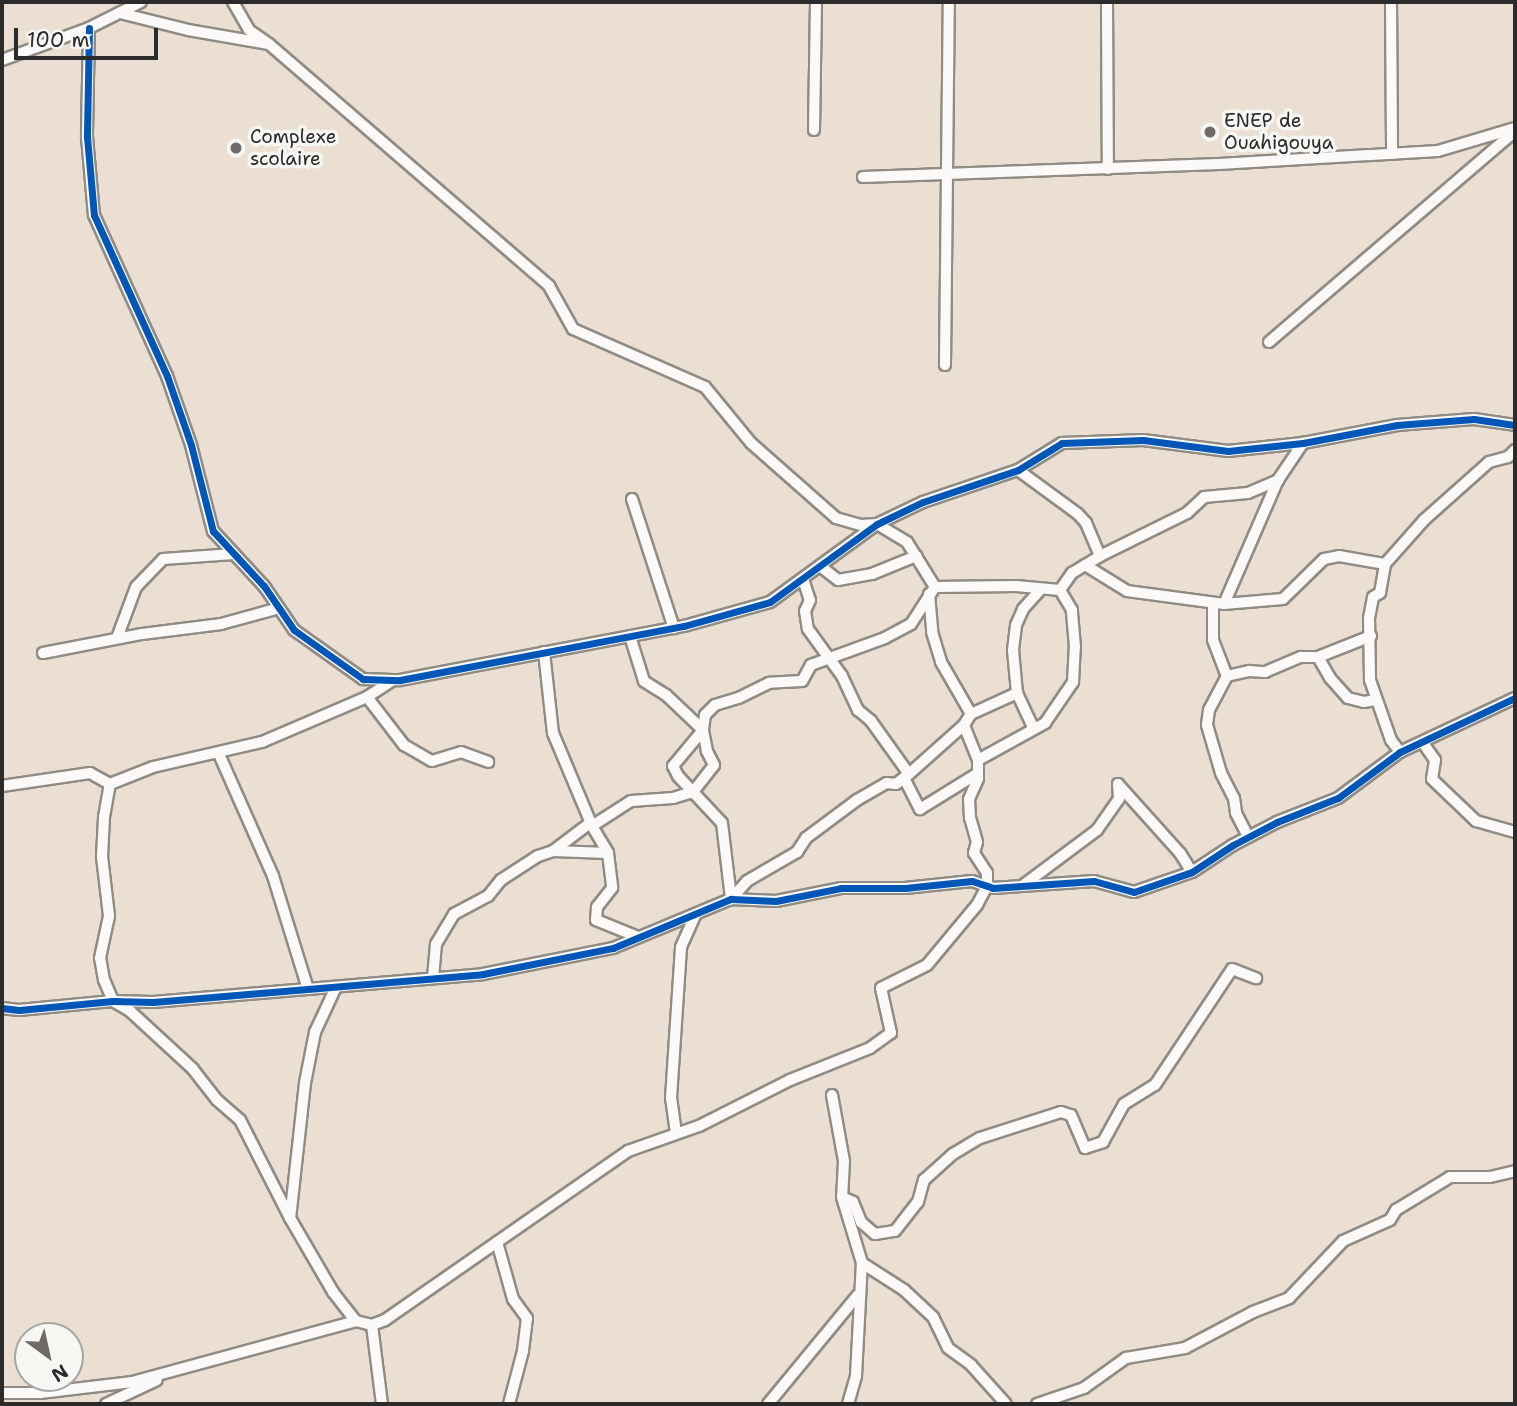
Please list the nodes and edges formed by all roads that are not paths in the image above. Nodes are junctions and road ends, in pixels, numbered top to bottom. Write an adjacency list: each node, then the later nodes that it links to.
1 (141, 2): 7 (street)
2 (233, 2): 9 (street)
3 (816, 2): 11 (street)
4 (949, 2): 15 (street)
5 (1107, 2): 14 (street)
6 (1391, 2): 13 (street)
7 (120, 13): 8 (street); 9 (street)
8 (89, 28): 10 (street); 26 (street)
9 (269, 44): 25 (street)
10 (2, 60)
11 (814, 130)
12 (1515, 130): 13 (street); 17 (street)
13 (1392, 154): 14 (street)
14 (1108, 169): 15 (street)
15 (947, 175): 16 (street); 18 (street)
16 (863, 177)
17 (1269, 342)
18 (945, 365)
19 (1515, 425): 20 (street)
20 (1303, 443): 22 (street); 23 (street)
21 (1515, 450): 29 (street)
22 (1018, 470): 25 (street); 28 (street)
23 (1278, 480): 28 (street); 36 (street)
24 (632, 499): 38 (street)
25 (877, 524): 27 (street); 31 (street)
26 (234, 554): 37 (street); 41 (street)
27 (915, 556): 31 (street); 35 (street)
28 (1100, 556): 30 (street)
29 (1385, 564): 36 (street); 40 (street)
30 (1085, 565): 34 (street); 36 (street)
31 (820, 566): 32 (street)
32 (803, 579): 38 (street); 45 (street)
33 (1040, 590): 34 (street); 35 (street); 48 (street)
34 (1060, 590): 54 (street)
35 (932, 591): 45 (street); 52 (street)
36 (1219, 603): 46 (street)
37 (279, 608): 41 (street); 47 (street)
38 (674, 628): 39 (street)
39 (630, 636): 42 (street); 55 (street)
40 (1371, 636): 44 (street); 51 (street)
41 (117, 638): 43 (street)
42 (544, 652): 47 (street); 66 (street)
43 (43, 653)
44 (1318, 657): 46 (street); 51 (street)
45 (828, 660): 55 (street); 62 (street)
46 (1227, 676): 68 (street)
47 (393, 680): 49 (street)
48 (1017, 693): 52 (street); 54 (street)
49 (367, 697): 58 (street); 60 (street)
50 (1515, 698): 56 (street)
51 (1375, 700): 57 (street)
52 (971, 714): 53 (street)
53 (964, 725): 59 (street); 62 (street)
54 (1033, 728): 59 (street)
55 (703, 730): 65 (street); 65 (street)
56 (1423, 743): 57 (street); 67 (street)
57 (1400, 752): 68 (street)
58 (219, 754): 63 (street); 80 (street)
59 (978, 760): 61 (street)
60 (488, 762)
61 (978, 773): 62 (street); 72 (street)
62 (907, 776): 74 (street)
63 (110, 784): 64 (street); 81 (street)
64 (2, 786)
65 (693, 792): 66 (street); 74 (street)
66 (591, 825): 69 (street); 70 (street)
67 (1515, 832)
68 (1248, 837): 71 (street)
69 (553, 850): 70 (street); 77 (street)
70 (608, 853): 76 (street)
71 (1192, 872): 73 (street); 73 (street)
72 (987, 886): 73 (street); 74 (street); 84 (street)
73 (1022, 886)
74 (731, 899): 75 (street)
75 (695, 916): 76 (street); 84 (street)
76 (638, 937): 77 (street)
77 (433, 978): 79 (street)
78 (1256, 978): 86 (street)
79 (336, 987): 80 (street); 87 (street)
80 (308, 989): 81 (street)
81 (113, 1001): 82 (street); 87 (street)
82 (2, 1008)
83 (832, 1095): 86 (street)
84 (676, 1133): 88 (street)
85 (1515, 1171): 95 (street)
86 (842, 1197): 89 (street)
87 (290, 1218): 91 (street)
88 (497, 1242): 92 (street); 98 (street)
89 (862, 1263): 90 (street); 101 (street)
90 (858, 1295): 99 (street); 100 (street)
91 (356, 1321): 92 (street); 93 (street)
92 (372, 1325): 97 (street)
93 (180, 1369): 94 (street); 96 (street)
94 (2, 1393)
95 (1044, 1403)
96 (106, 1404)
97 (382, 1404)
98 (509, 1404)
99 (768, 1404)
100 (848, 1404)
101 (1005, 1404)

